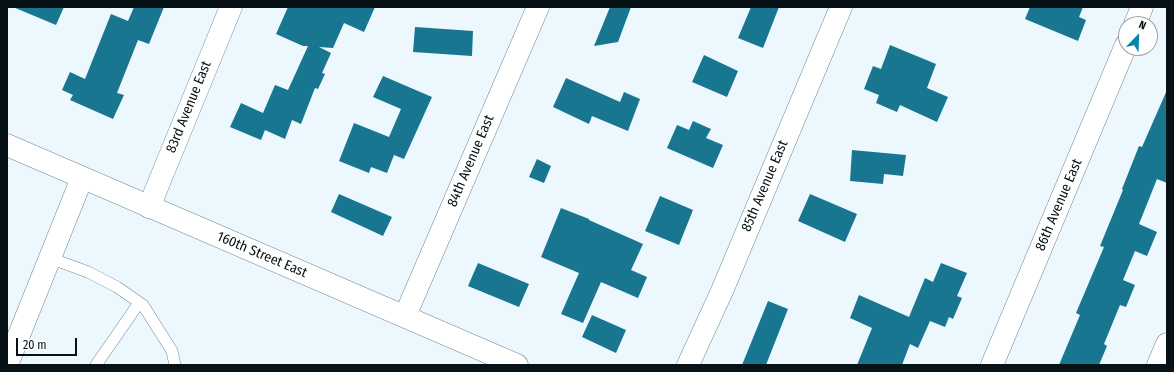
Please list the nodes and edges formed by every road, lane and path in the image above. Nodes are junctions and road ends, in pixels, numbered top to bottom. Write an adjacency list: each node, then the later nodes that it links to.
1 (231, 7): 7 (street, 83rd Avenue East)
2 (538, 7): 10 (street, 84th Avenue East)
3 (841, 7): 16 (street, 85th Avenue East)
4 (1121, 56): 17 (street, 86th Avenue East)
5 (7, 145): 6 (street, 160th Street East)
6 (82, 178): 7 (street, 160th Street East); 8 (street)
7 (149, 207): 10 (street, 160th Street East)
8 (50, 258): 9 (lane); 12 (street)
9 (139, 303): 13 (lane); 14 (lane)
10 (405, 316): 15 (street, 160th Street East)
11 (1167, 344): 18 (street)
12 (7, 365)
13 (96, 365)
14 (175, 365)
15 (517, 365)
16 (688, 365)
17 (992, 365)
18 (1158, 365)

